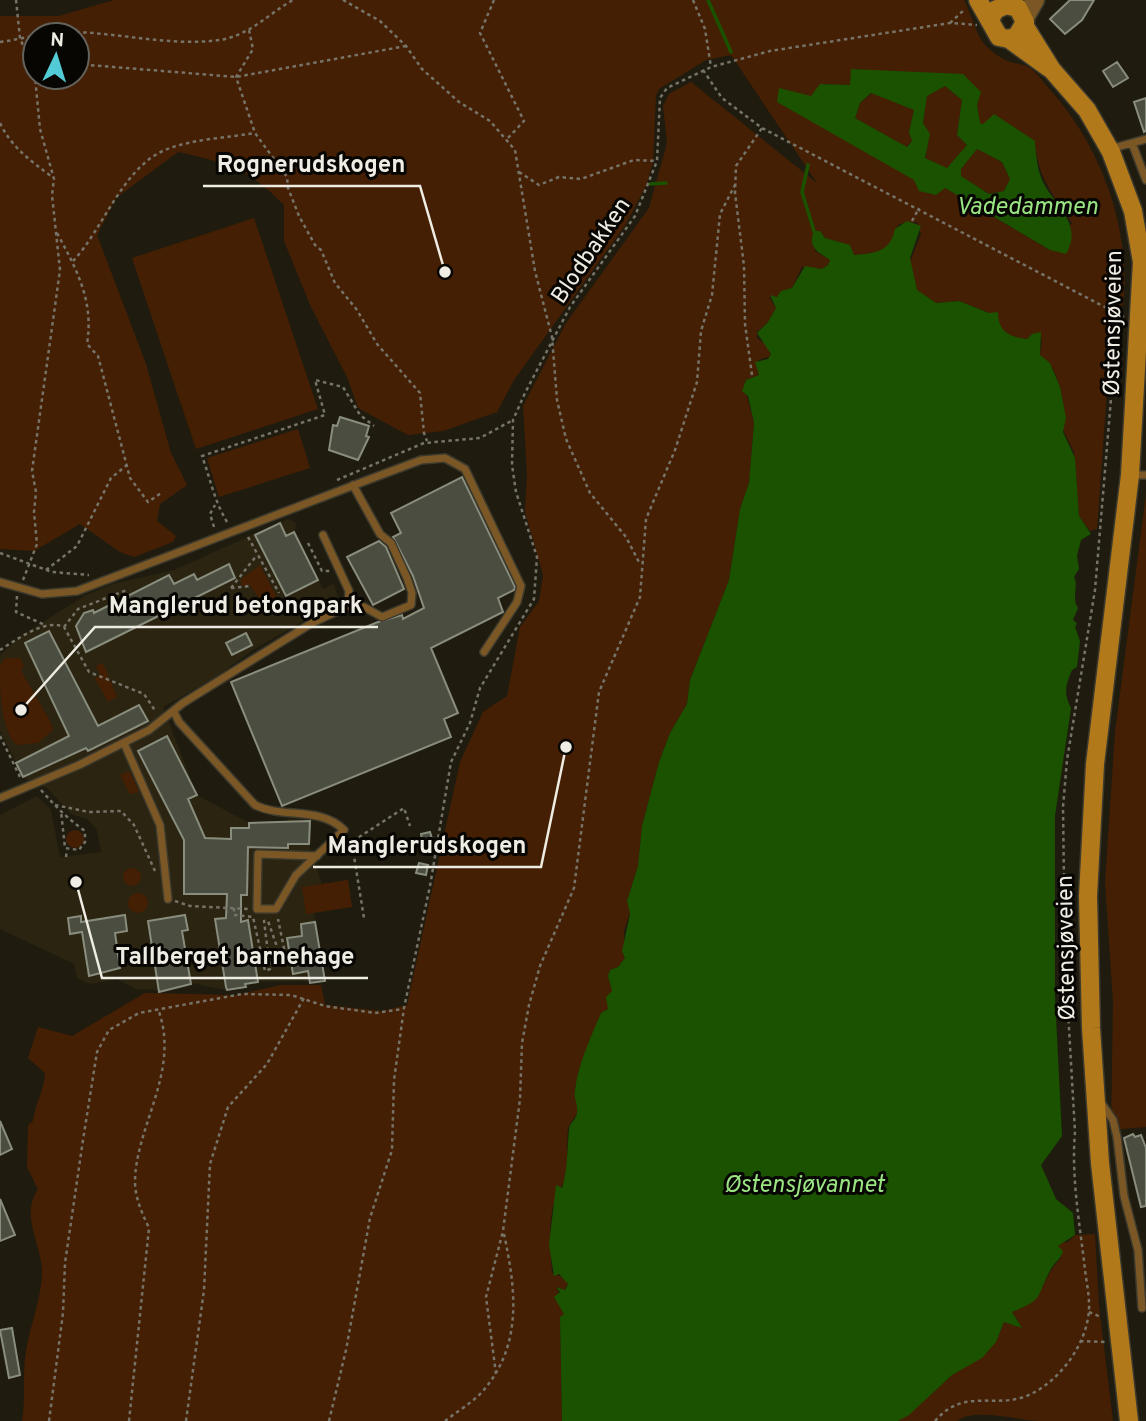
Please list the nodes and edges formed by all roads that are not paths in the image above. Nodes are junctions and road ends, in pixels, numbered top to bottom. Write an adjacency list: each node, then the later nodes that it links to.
1 (1035, 0): 4 (street)
2 (974, 1): 5 (main road, Østensjøveien)
3 (1006, 3): 4 (main road, Østensjøveien); 5 (main road, Østensjøveien)
4 (1024, 22): 6 (main road); 7 (main road, Østensjøveien)
5 (984, 23): 6 (main road, Østensjøveien)
6 (1009, 39): 7 (main road, Østensjøveien)
7 (1052, 70): 10 (main road, Østensjøveien)
8 (1146, 139): 9 (lane)
9 (1132, 143): 10 (lane); 11 (lane)
10 (1110, 149): 12 (main road, Østensjøveien)
11 (1146, 180)
12 (1143, 242): 13 (main road, Østensjøveien)
13 (1138, 475): 24 (main road, Østensjøveien)
14 (353, 485): 16 (lane); 17 (lane); 18 (lane)
15 (323, 535): 17 (lane)
16 (0, 582)
17 (348, 606): 19 (lane)
18 (484, 652)
19 (174, 712): 20 (lane); 22 (lane)
20 (124, 743): 21 (lane); 23 (lane)
21 (1, 796)
22 (317, 856): 22 (lane)
23 (168, 899)
24 (1095, 1096): 25 (lane); 26 (main road, Østensjøveien)
25 (1142, 1308)
26 (1129, 1421)

